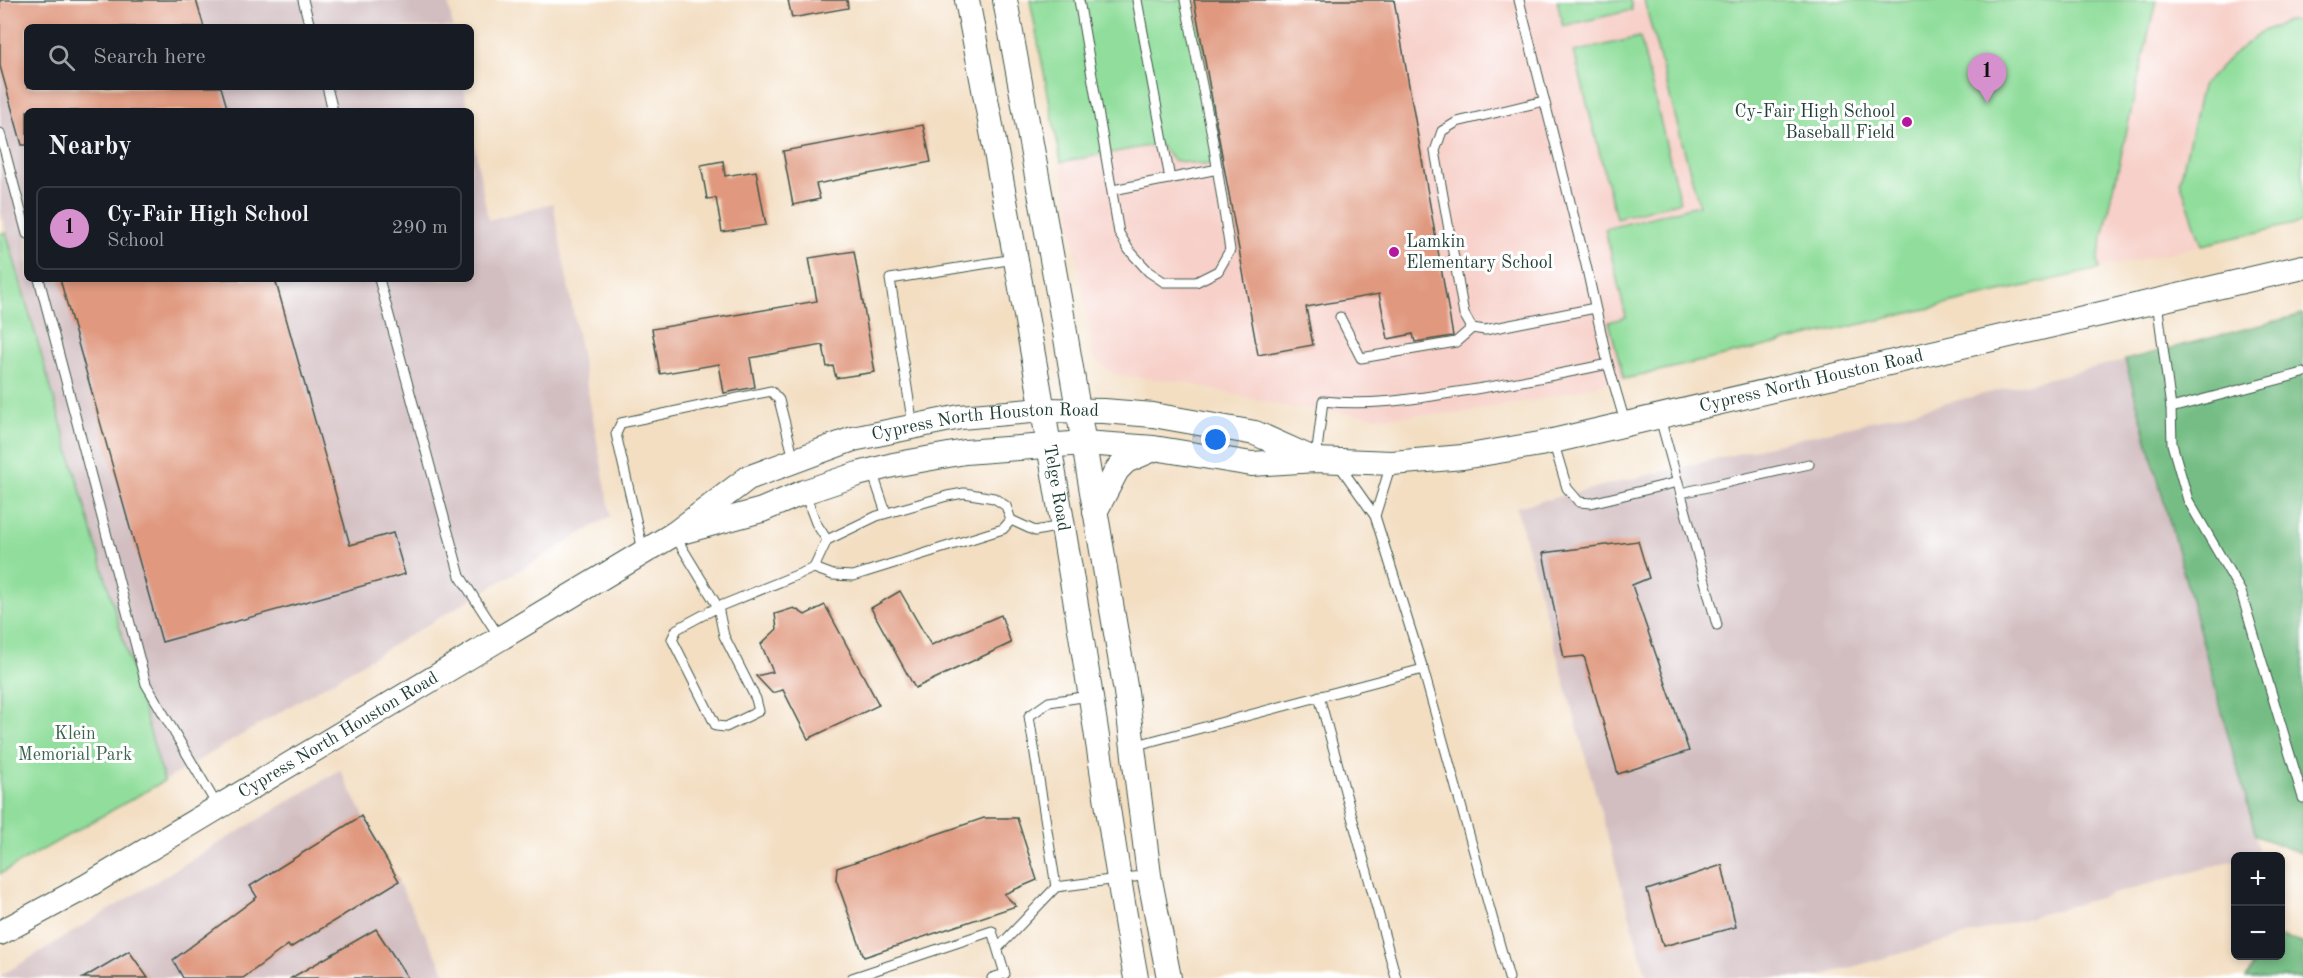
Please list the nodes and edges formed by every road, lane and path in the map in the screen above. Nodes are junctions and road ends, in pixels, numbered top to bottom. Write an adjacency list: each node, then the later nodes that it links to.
1 (303, 0): 8 (lane)
2 (967, 0): 17 (main road, Telge Road)
3 (1005, 0): 29 (main road, Telge Road)
4 (1079, 0): 15 (lane)
5 (1137, 0): 14 (lane)
6 (1185, 0): 13 (lane)
7 (1519, 0): 10 (lane)
8 (309, 24)
9 (328, 90): 11 (lane)
10 (1544, 101): 22 (lane); 24 (lane)
11 (332, 108)
12 (0, 133): 16 (lane)
13 (1218, 169): 14 (lane); 15 (lane)
14 (1170, 179): 15 (lane)
15 (1113, 190)
16 (24, 223)
17 (1016, 258): 28 (main road, Telge Road); 32 (lane)
18 (2303, 267): 21 (main road, Cypress North Houston Road)
19 (40, 282): 62 (lane)
20 (380, 282): 56 (lane)
21 (2157, 300): 27 (lane); 30 (main road, Cypress North Houston Road)
22 (1595, 308): 24 (lane); 25 (lane)
23 (1340, 317): 24 (lane)
24 (1472, 328)
25 (1608, 364): 31 (lane); 38 (lane)
26 (2303, 373): 27 (lane)
27 (2171, 408): 61 (lane)
28 (1043, 410): 29 (main road, Cypress North Houston Road); 32 (main road, Cypress North Houston Road); 35 (main road, Telge Road)
29 (1078, 410): 34 (main road, Telge Road); 38 (main road, Cypress North Houston Road)
30 (1660, 416): 31 (main road, Cypress North Houston Road); 42 (lane)
31 (1625, 424): 33 (main road, Cypress North Houston Road)
32 (913, 426): 37 (main road, Cypress North Houston Road)
33 (1553, 441): 39 (main road, Cypress North Houston Road); 42 (lane)
34 (1083, 443): 35 (main road, Cypress North Houston Road); 36 (main road, Cypress North Houston Road); 45 (main road, Telge Road)
35 (1048, 444): 41 (main road, Cypress North Houston Road); 49 (main road, Telge Road)
36 (1154, 448): 38 (main road, Cypress North Houston Road); 45 (main road)
37 (794, 459): 50 (main road, Cypress North Houston Road); 52 (lane)
38 (1326, 460): 39 (main road, Cypress North Houston Road); 47 (lane)
39 (1392, 463): 47 (lane)
40 (1809, 464): 44 (lane)
41 (872, 471): 43 (main road, Cypress North Houston Road); 46 (lane)
42 (1678, 482): 44 (lane)
43 (804, 492): 50 (main road, Cypress North Houston Road); 51 (lane)
44 (1681, 493): 55 (lane)
45 (1095, 512): 60 (main road, Telge Road)
46 (886, 513): 48 (lane); 51 (lane)
47 (1375, 516): 57 (lane)
48 (1011, 520): 49 (lane); 53 (lane)
49 (1062, 526): 58 (main road, Telge Road)
50 (674, 534): 52 (main road, Cypress North Houston Road); 54 (lane)
51 (827, 540): 53 (lane)
52 (644, 552): 56 (main road, Cypress North Houston Road)
53 (814, 568): 54 (lane)
54 (718, 607): 54 (lane)
55 (1717, 625)
56 (500, 638): 62 (main road, Cypress North Houston Road)
57 (1423, 669): 59 (lane); 73 (lane)
58 (1091, 696): 64 (main road, Telge Road); 65 (lane)
59 (1319, 696): 60 (lane); 72 (lane)
60 (1133, 746): 63 (main road, Telge Road)
61 (2303, 798)
62 (218, 807): 66 (main road, Cypress North Houston Road)
63 (1149, 875): 64 (lane); 71 (main road, Telge Road)
64 (1118, 879): 65 (lane); 70 (main road, Telge Road)
65 (1056, 887): 67 (lane)
66 (0, 933)
67 (998, 948): 68 (lane); 69 (lane)
68 (852, 978)
69 (992, 978)
70 (1136, 978)
71 (1169, 978)
72 (1396, 978)
73 (1509, 978)

